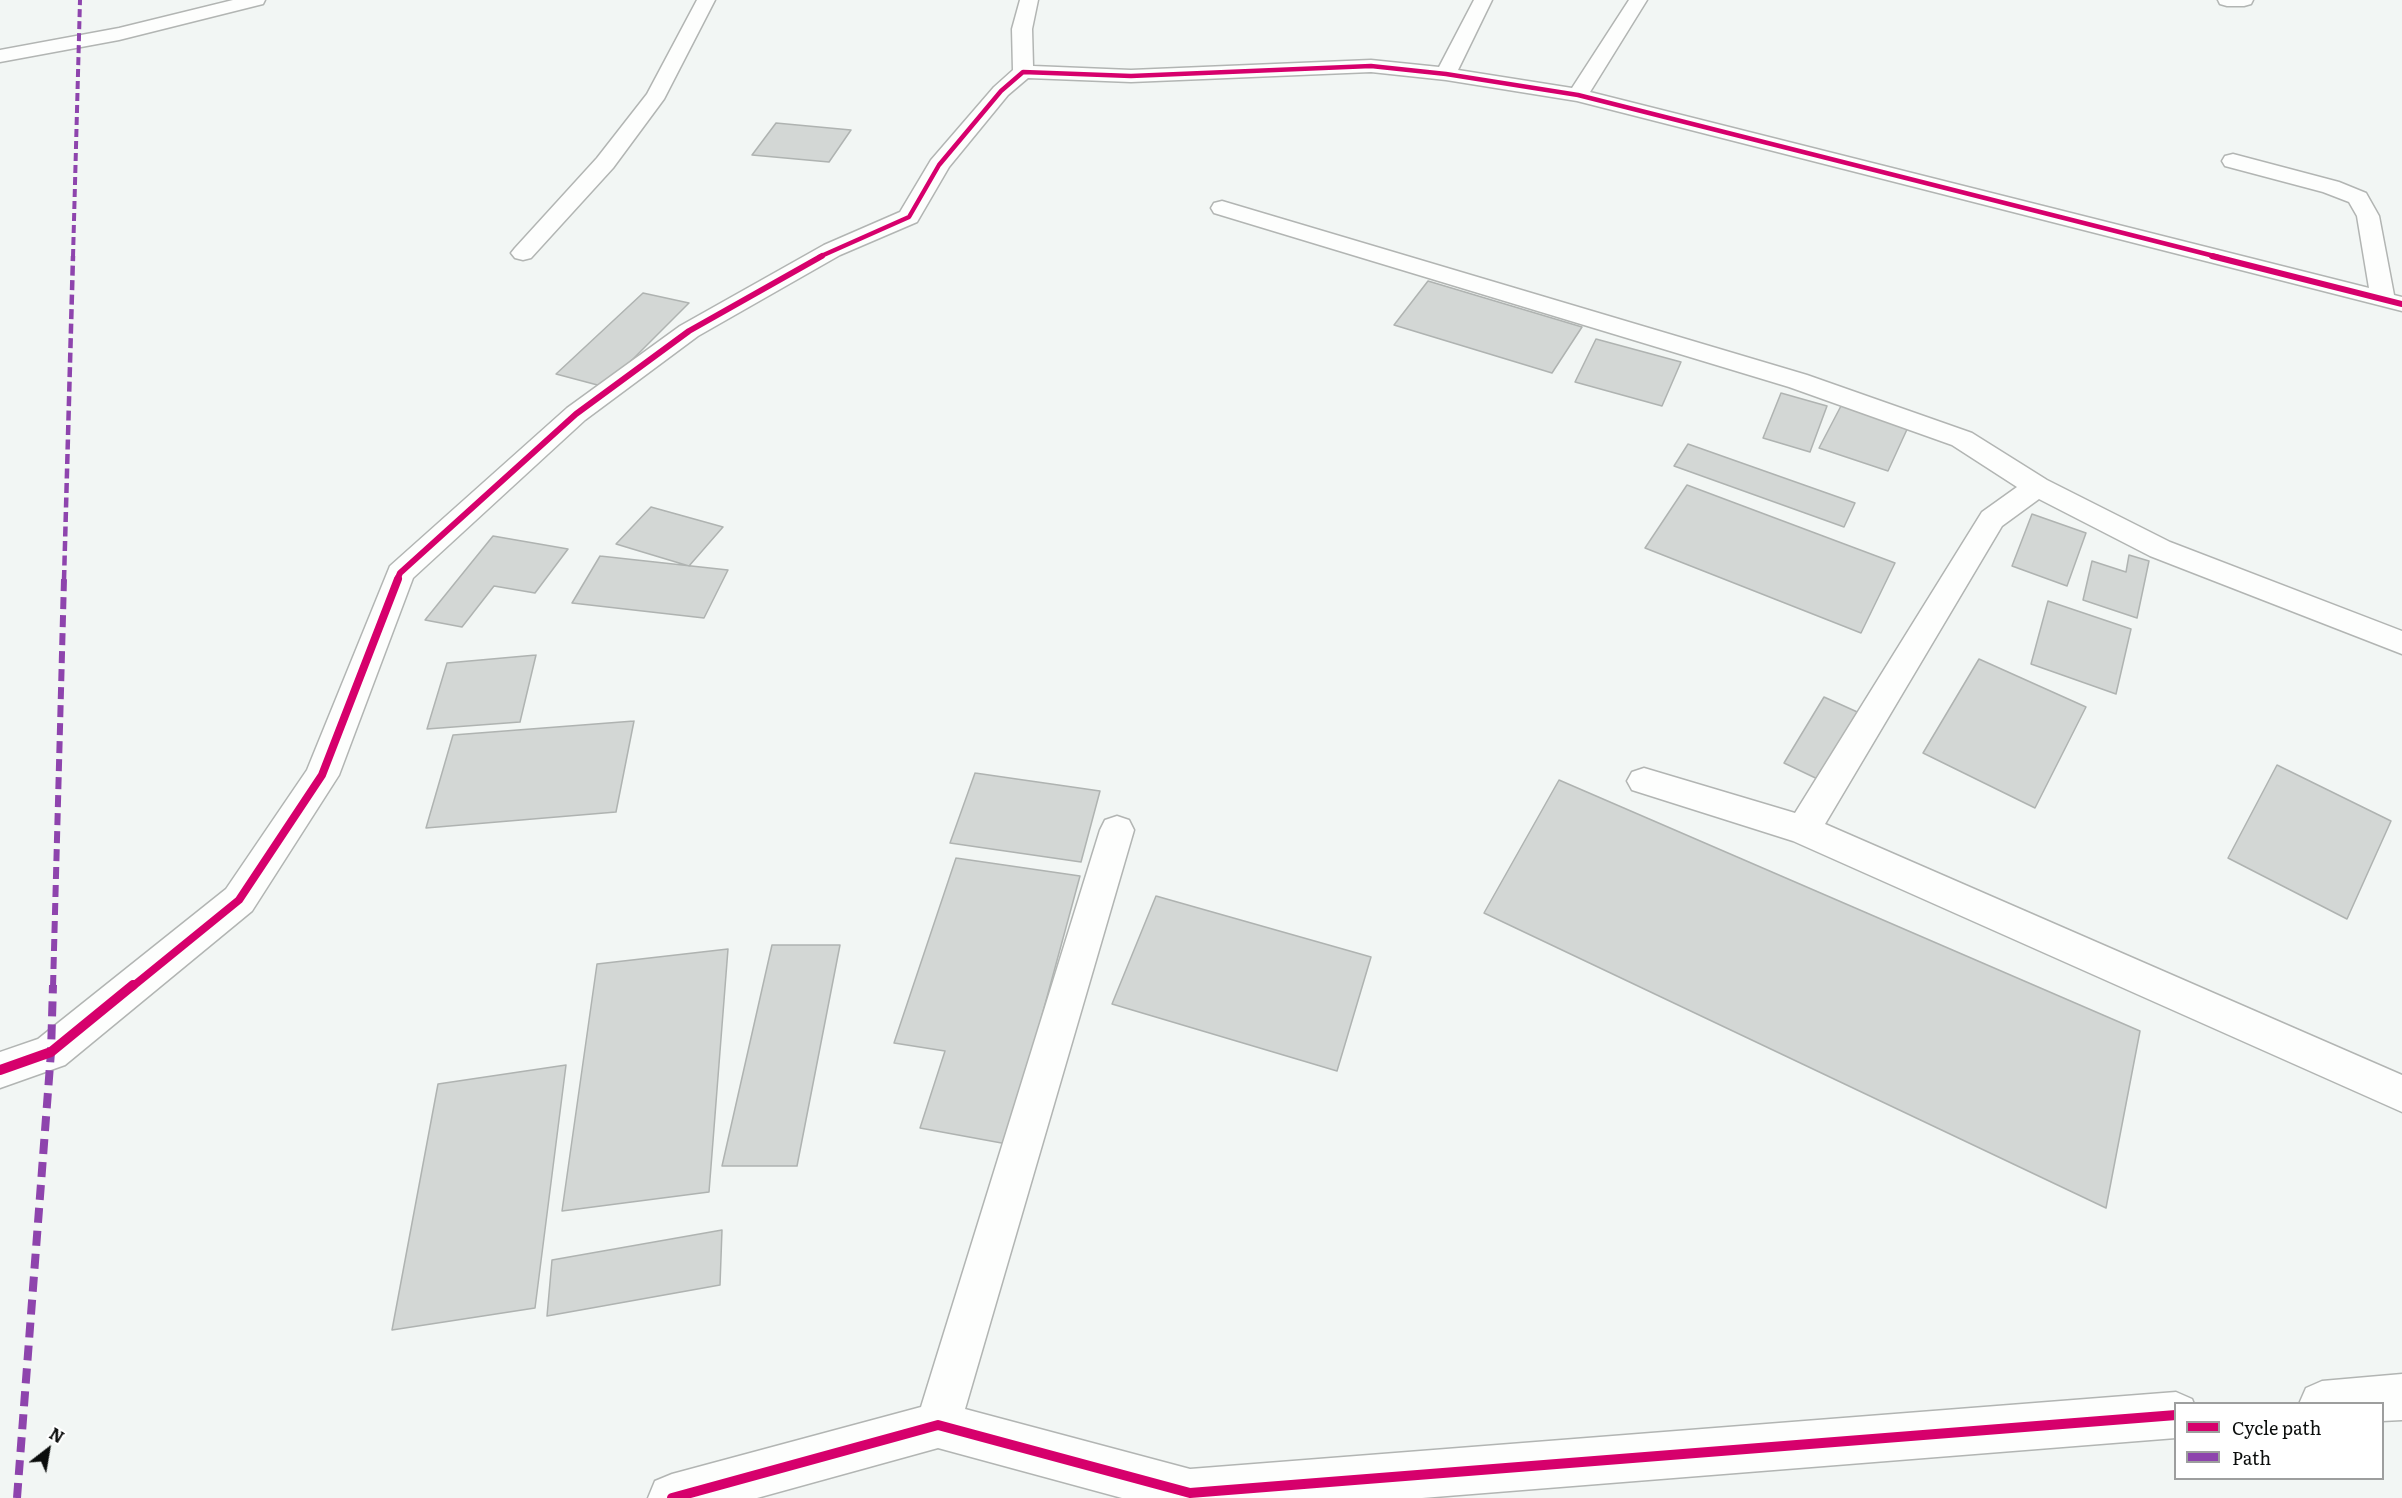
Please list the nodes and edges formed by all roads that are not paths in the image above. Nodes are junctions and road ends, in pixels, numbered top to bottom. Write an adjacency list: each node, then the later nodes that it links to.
1 (256, 0): 8 (street)
2 (706, 0): 14 (street)
3 (1029, 0): 9 (street)
4 (1483, 0): 10 (street)
5 (1638, 0): 11 (street)
6 (2227, 0): 7 (street)
7 (2244, 0)
8 (0, 56)
9 (1023, 72): 10 (street); 21 (street)
10 (1446, 74): 11 (street)
11 (1578, 95): 15 (street)
12 (2233, 161): 15 (street)
13 (1222, 208): 16 (street)
14 (523, 253)
15 (2392, 302)
16 (2037, 487): 17 (street); 20 (street)
17 (2402, 643)
18 (1644, 781): 20 (street)
19 (1117, 830): 26 (street)
20 (1803, 830): 22 (street)
21 (0, 1070)
22 (2402, 1094)
23 (2402, 1397): 24 (street)
24 (2345, 1402)
25 (2174, 1415): 26 (street)
26 (938, 1425): 27 (street)
27 (672, 1498)

